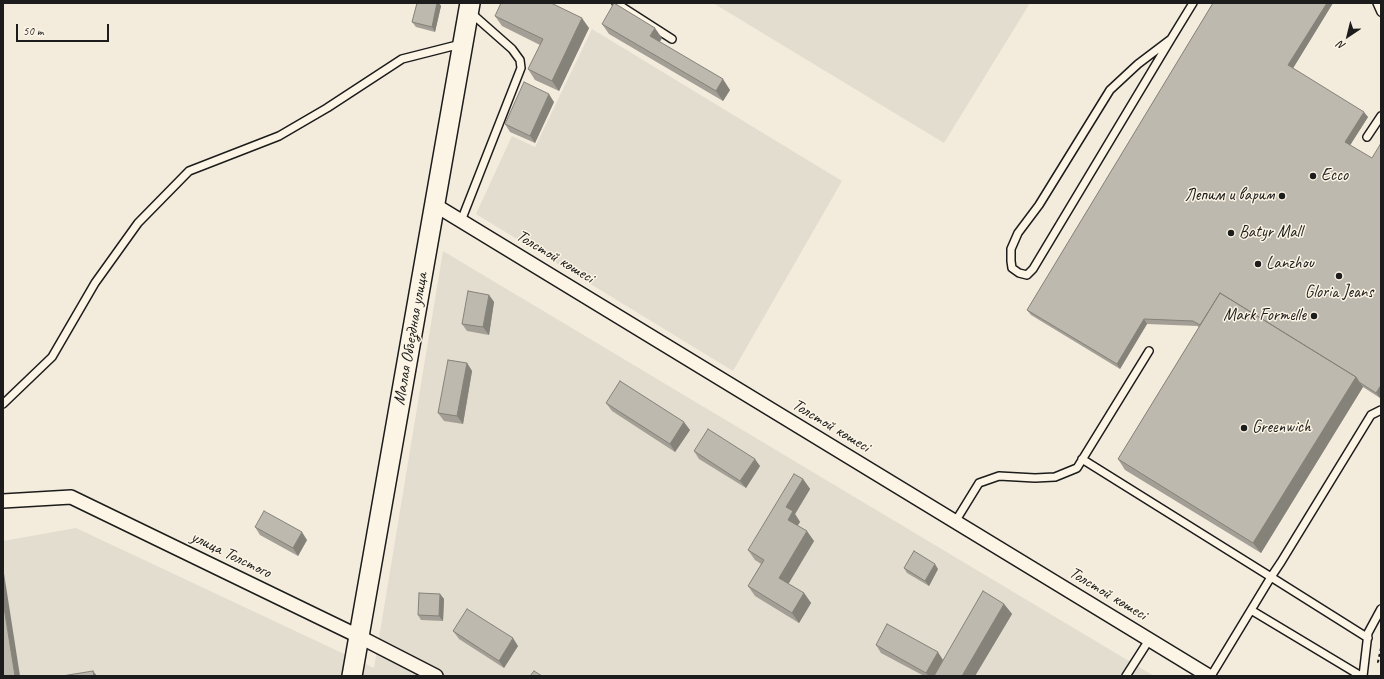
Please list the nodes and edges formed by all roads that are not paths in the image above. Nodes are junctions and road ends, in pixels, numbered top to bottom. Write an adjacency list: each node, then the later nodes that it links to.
1 (616, 3): 6 (lane)
2 (1193, 3): 7 (lane)
3 (1377, 3): 5 (lane)
4 (470, 7): 8 (street, Малая Объездная улица); 12 (lane)
5 (1381, 12)
6 (672, 39)
7 (1171, 39): 7 (lane)
8 (463, 44): 11 (street, Малая Объездная улица); 14 (lane)
9 (1381, 116): 10 (lane)
10 (1367, 137)
11 (435, 205): 12 (street, Толстой көшесі); 22 (street, Малая Объездная улица)
12 (461, 221): 18 (street, Толстой көшесі)
13 (1149, 351): 16 (lane)
14 (3, 404)
15 (1381, 410): 19 (lane)
16 (1082, 459): 18 (lane); 19 (lane)
17 (3, 501): 22 (street, улица Толстого)
18 (955, 522): 24 (street, Толстой көшесі)
19 (1270, 576): 21 (lane); 23 (lane)
20 (1381, 609): 23 (lane)
21 (1251, 610): 28 (lane); 29 (lane)
22 (358, 636): 25 (street, Малая Объездная улица); 26 (street, улица Толстого)
23 (1368, 638): 29 (lane)
24 (1149, 640): 27 (lane); 28 (street, Толстой көшесі)
25 (352, 676)
26 (436, 676)
27 (1126, 676)
28 (1210, 676)
29 (1362, 676)

